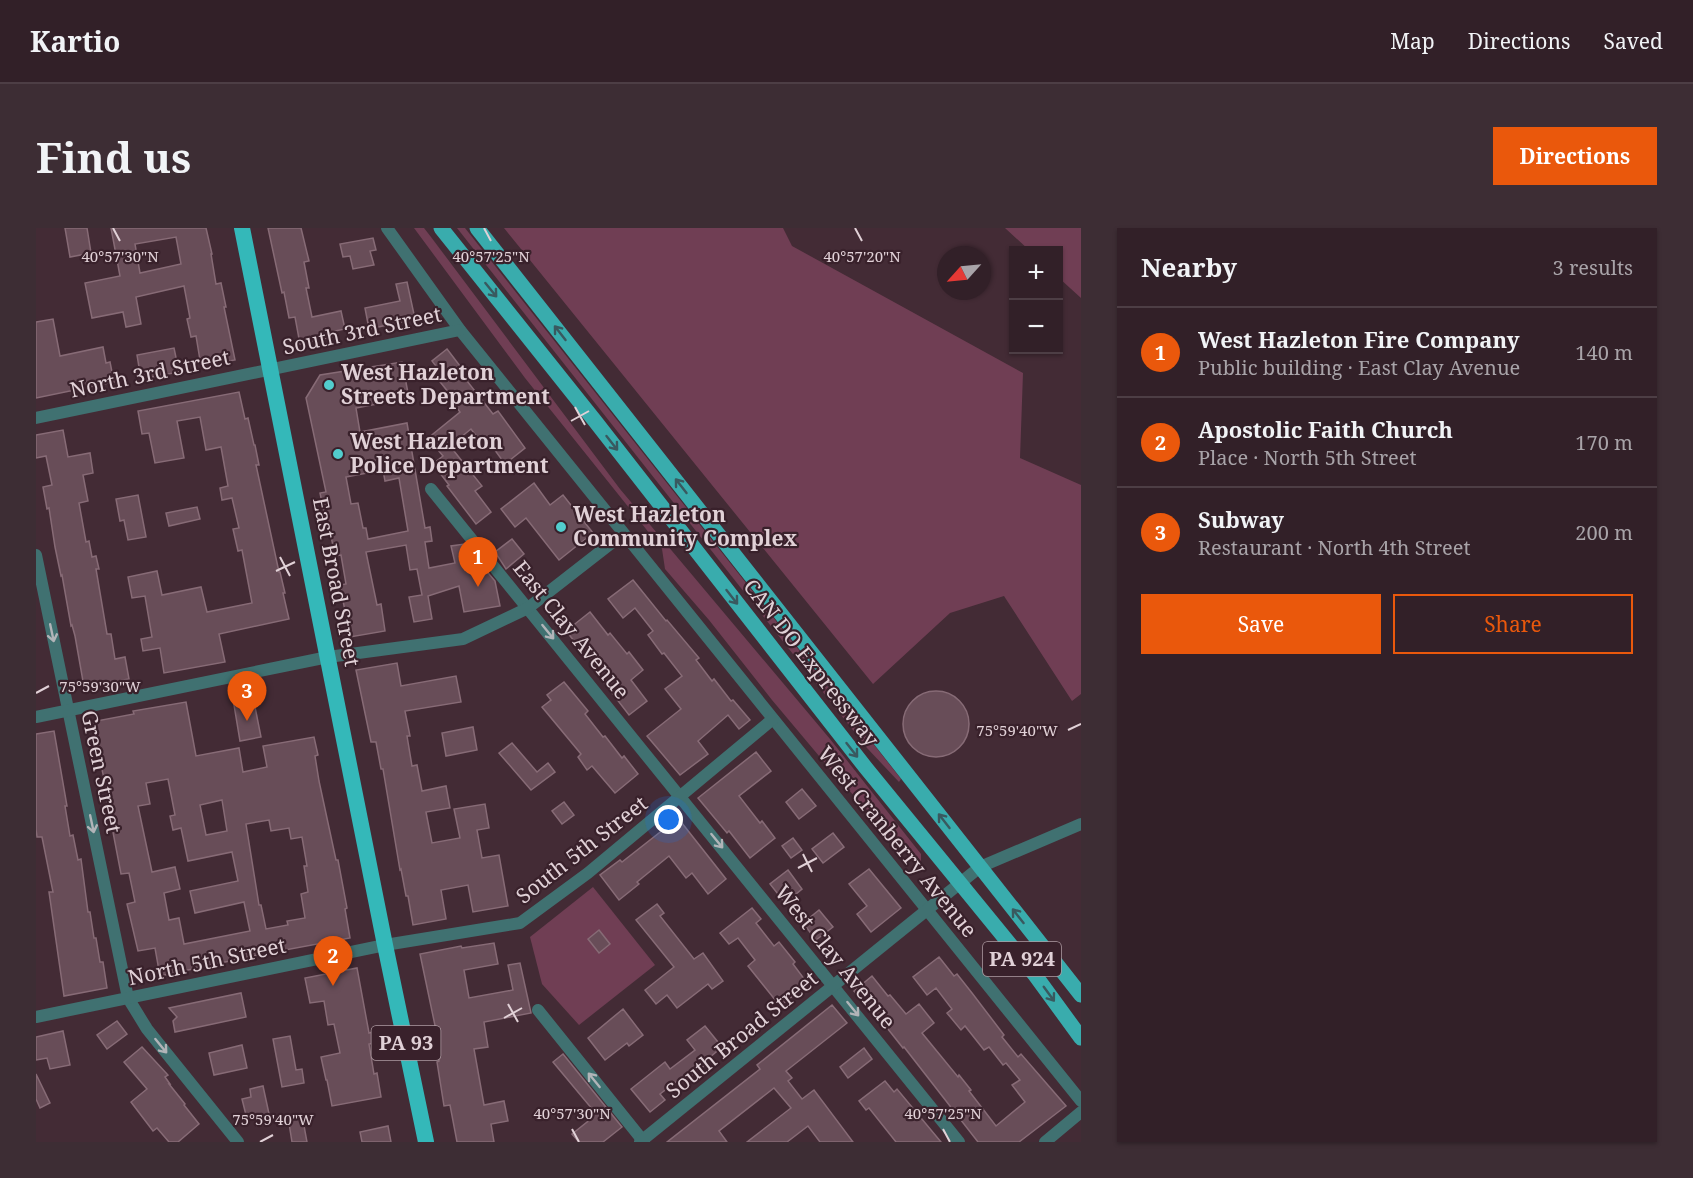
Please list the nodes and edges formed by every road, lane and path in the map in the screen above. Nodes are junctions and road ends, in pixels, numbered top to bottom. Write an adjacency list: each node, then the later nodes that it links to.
1 (242, 228): 6 (highway, East Broad Street / PA 93)
2 (387, 228): 5 (street, West Cranberry Avenue)
3 (441, 228): 19 (main road, CAN DO Expressway / PA 924, one-way to 19)
4 (477, 228): 18 (main road, CAN DO Expressway / PA 924, one-way to 4)
5 (460, 330): 6 (street, South 3rd Street); 9 (street, West Cranberry Avenue)
6 (271, 369): 7 (street, North 3rd Street); 12 (highway, East Broad Street / PA 93)
7 (36, 418)
8 (431, 489): 11 (street, East Clay Avenue)
9 (623, 534): 11 (street); 15 (street, West Cranberry Avenue)
10 (36, 555): 13 (street, Green Street, one-way to 13)
11 (528, 608): 12 (street); 16 (street, East Clay Avenue, one-way to 16)
12 (328, 657): 13 (street); 21 (highway, East Broad Street / PA 93)
13 (68, 710): 14 (street); 24 (street, Green Street, one-way to 24)
14 (36, 717)
15 (773, 719): 16 (street, South 5th Street); 20 (street, West Cranberry Avenue)
16 (680, 796): 21 (street, South 5th Street); 22 (street, West Clay Avenue, one-way to 22)
17 (1081, 824): 18 (street, South Broad Street)
18 (980, 867): 19 (street, South Broad Street); 23 (main road, CAN DO Expressway / PA 924, one-way to 18)
19 (961, 882): 20 (street, South Broad Street); 27 (main road, CAN DO Expressway / PA 924, one-way to 27)
20 (927, 910): 22 (street, South Broad Street); 28 (street, West Cranberry Avenue)
21 (385, 945): 24 (street, North 5th Street); 32 (highway, PA 93)
22 (833, 986): 30 (street, South Broad Street); 33 (street, West Clay Avenue, one-way to 33)
23 (1081, 995)
24 (128, 998): 26 (street, North 5th Street); 31 (street, Green Street, one-way to 31)
25 (538, 1010): 30 (street, one-way to 25)
26 (36, 1017)
27 (1081, 1038)
28 (1081, 1101)
29 (1081, 1112): 34 (street)
30 (642, 1141)
31 (238, 1142)
32 (426, 1142)
33 (959, 1142)
34 (1045, 1142)

